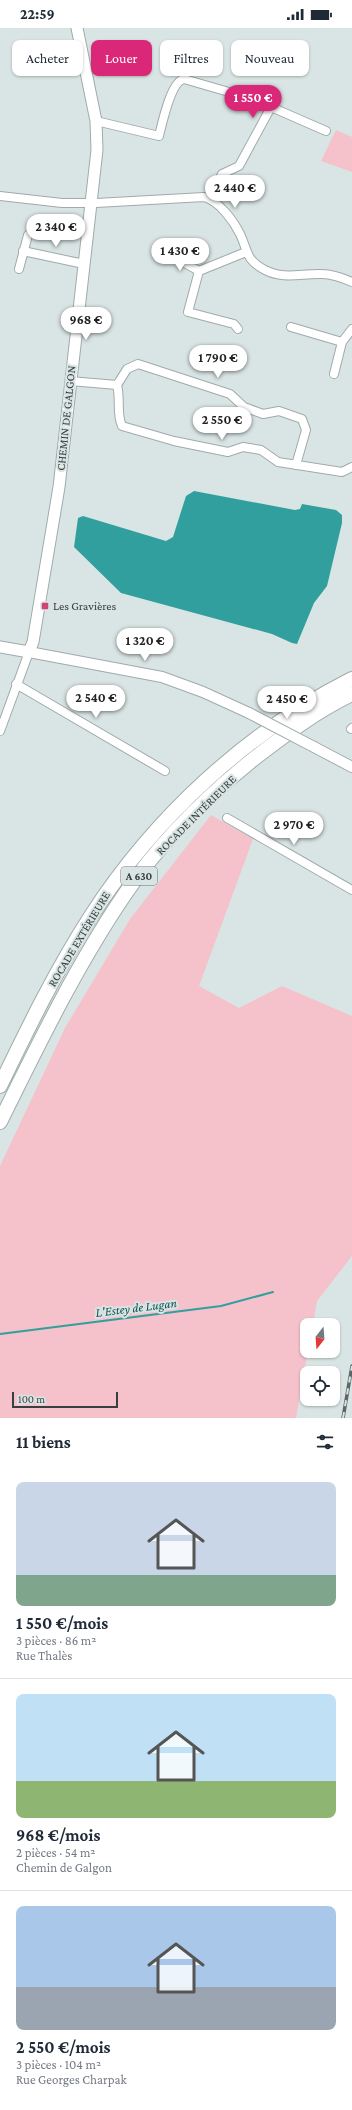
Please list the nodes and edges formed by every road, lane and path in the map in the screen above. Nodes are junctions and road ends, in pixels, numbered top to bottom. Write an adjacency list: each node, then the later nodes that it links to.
1 (77, 28): 3 (main road, CHEMIN DE GALGON)
2 (271, 108): 3 (street); 4 (street); 6 (street)
3 (96, 121): 7 (main road, CHEMIN DE GALGON)
4 (326, 131)
5 (0, 196): 7 (street)
6 (210, 199): 7 (street); 10 (street)
7 (91, 203): 12 (main road, CHEMIN DE GALGON)
8 (28, 235): 9 (street)
9 (23, 251): 12 (street); 13 (street)
10 (246, 252): 14 (street); 15 (street)
11 (172, 256): 14 (street)
12 (84, 264): 21 (main road, CHEMIN DE GALGON)
13 (19, 268)
14 (199, 271): 17 (street)
15 (352, 282)
16 (291, 326): 19 (street)
17 (238, 329)
18 (352, 329): 19 (street)
19 (342, 342): 20 (street)
20 (334, 374)
21 (70, 381): 22 (street); 26 (main road, CHEMIN DE GALGON)
22 (117, 386): 23 (street); 23 (street)
23 (296, 464): 24 (street)
24 (352, 467)
25 (0, 647): 26 (main road)
26 (28, 652): 28 (street, CHEMIN DE GALGON); 31 (street, bridge)
27 (352, 679): 35 (highway, ROCADE EXTÉRIEURE / A 630)
28 (16, 684): 30 (street, CHEMIN DE GALGON); 32 (street)
29 (352, 694): 36 (highway, ROCADE INTÉRIEURE / A 630)
30 (0, 731)
31 (352, 767)
32 (165, 771)
33 (227, 818): 34 (street)
34 (352, 890)
35 (0, 1086)
36 (0, 1122)

